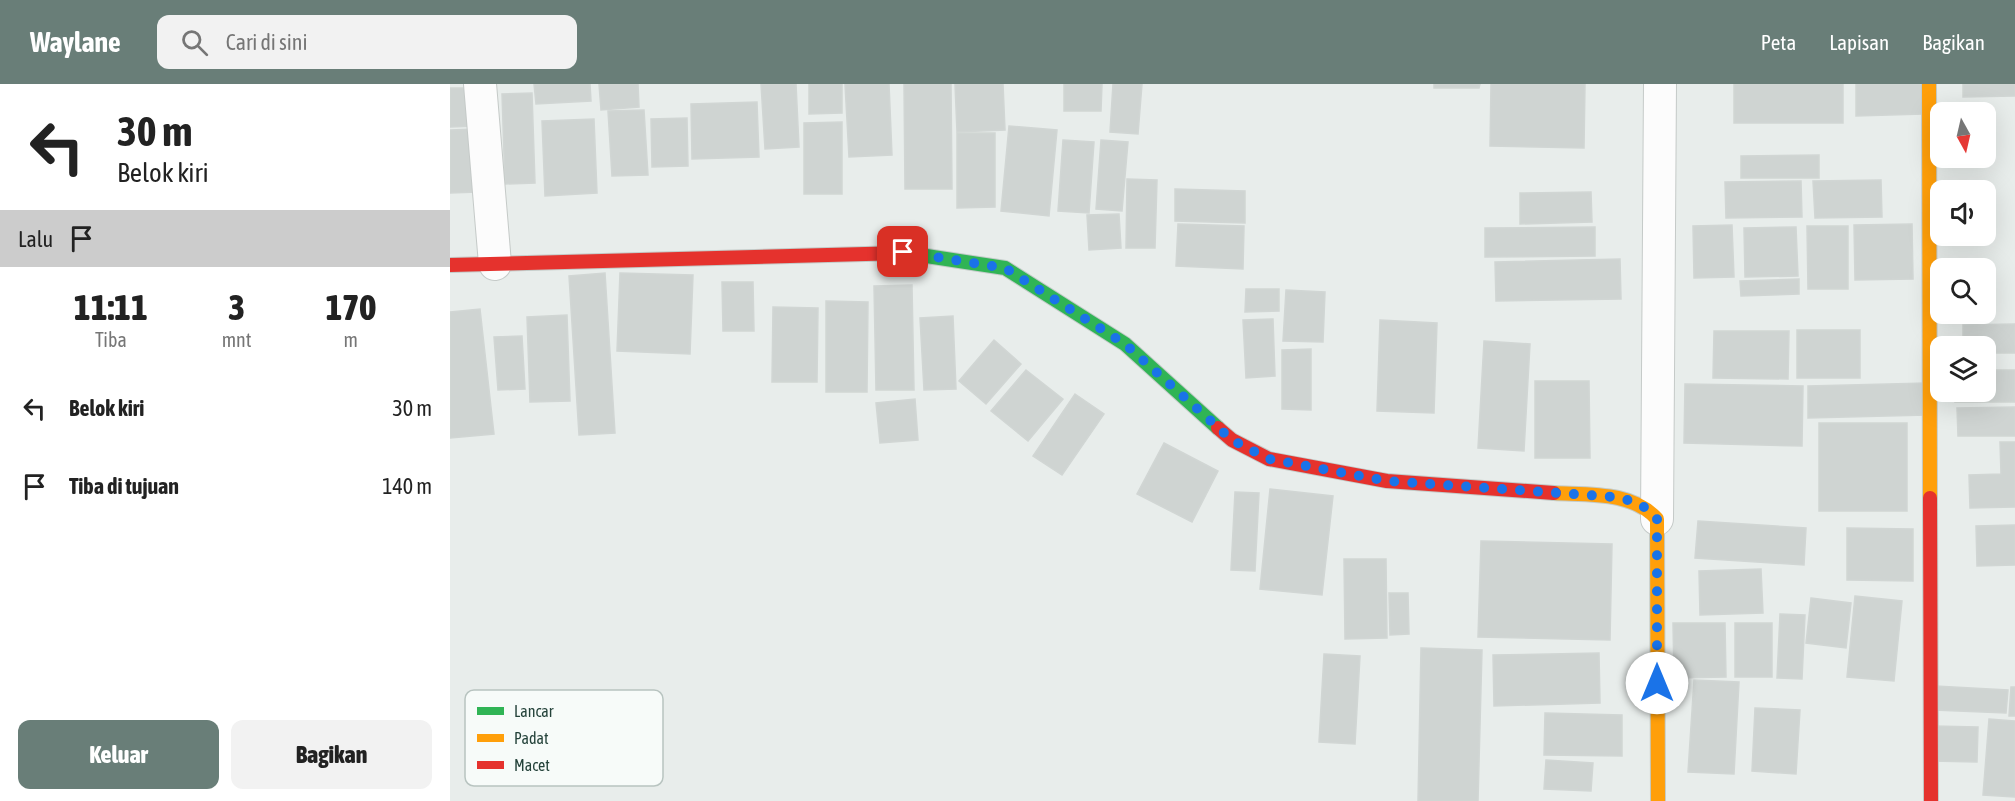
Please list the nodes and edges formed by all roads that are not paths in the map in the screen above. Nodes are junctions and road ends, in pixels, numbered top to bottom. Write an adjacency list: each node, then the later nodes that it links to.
1 (480, 84): 4 (street)
2 (1660, 84): 6 (street)
3 (1929, 84): 8 (street)
4 (495, 264): 5 (street); 6 (street)
5 (450, 265)
6 (1657, 519): 7 (street)
7 (1658, 801)
8 (1930, 801)

